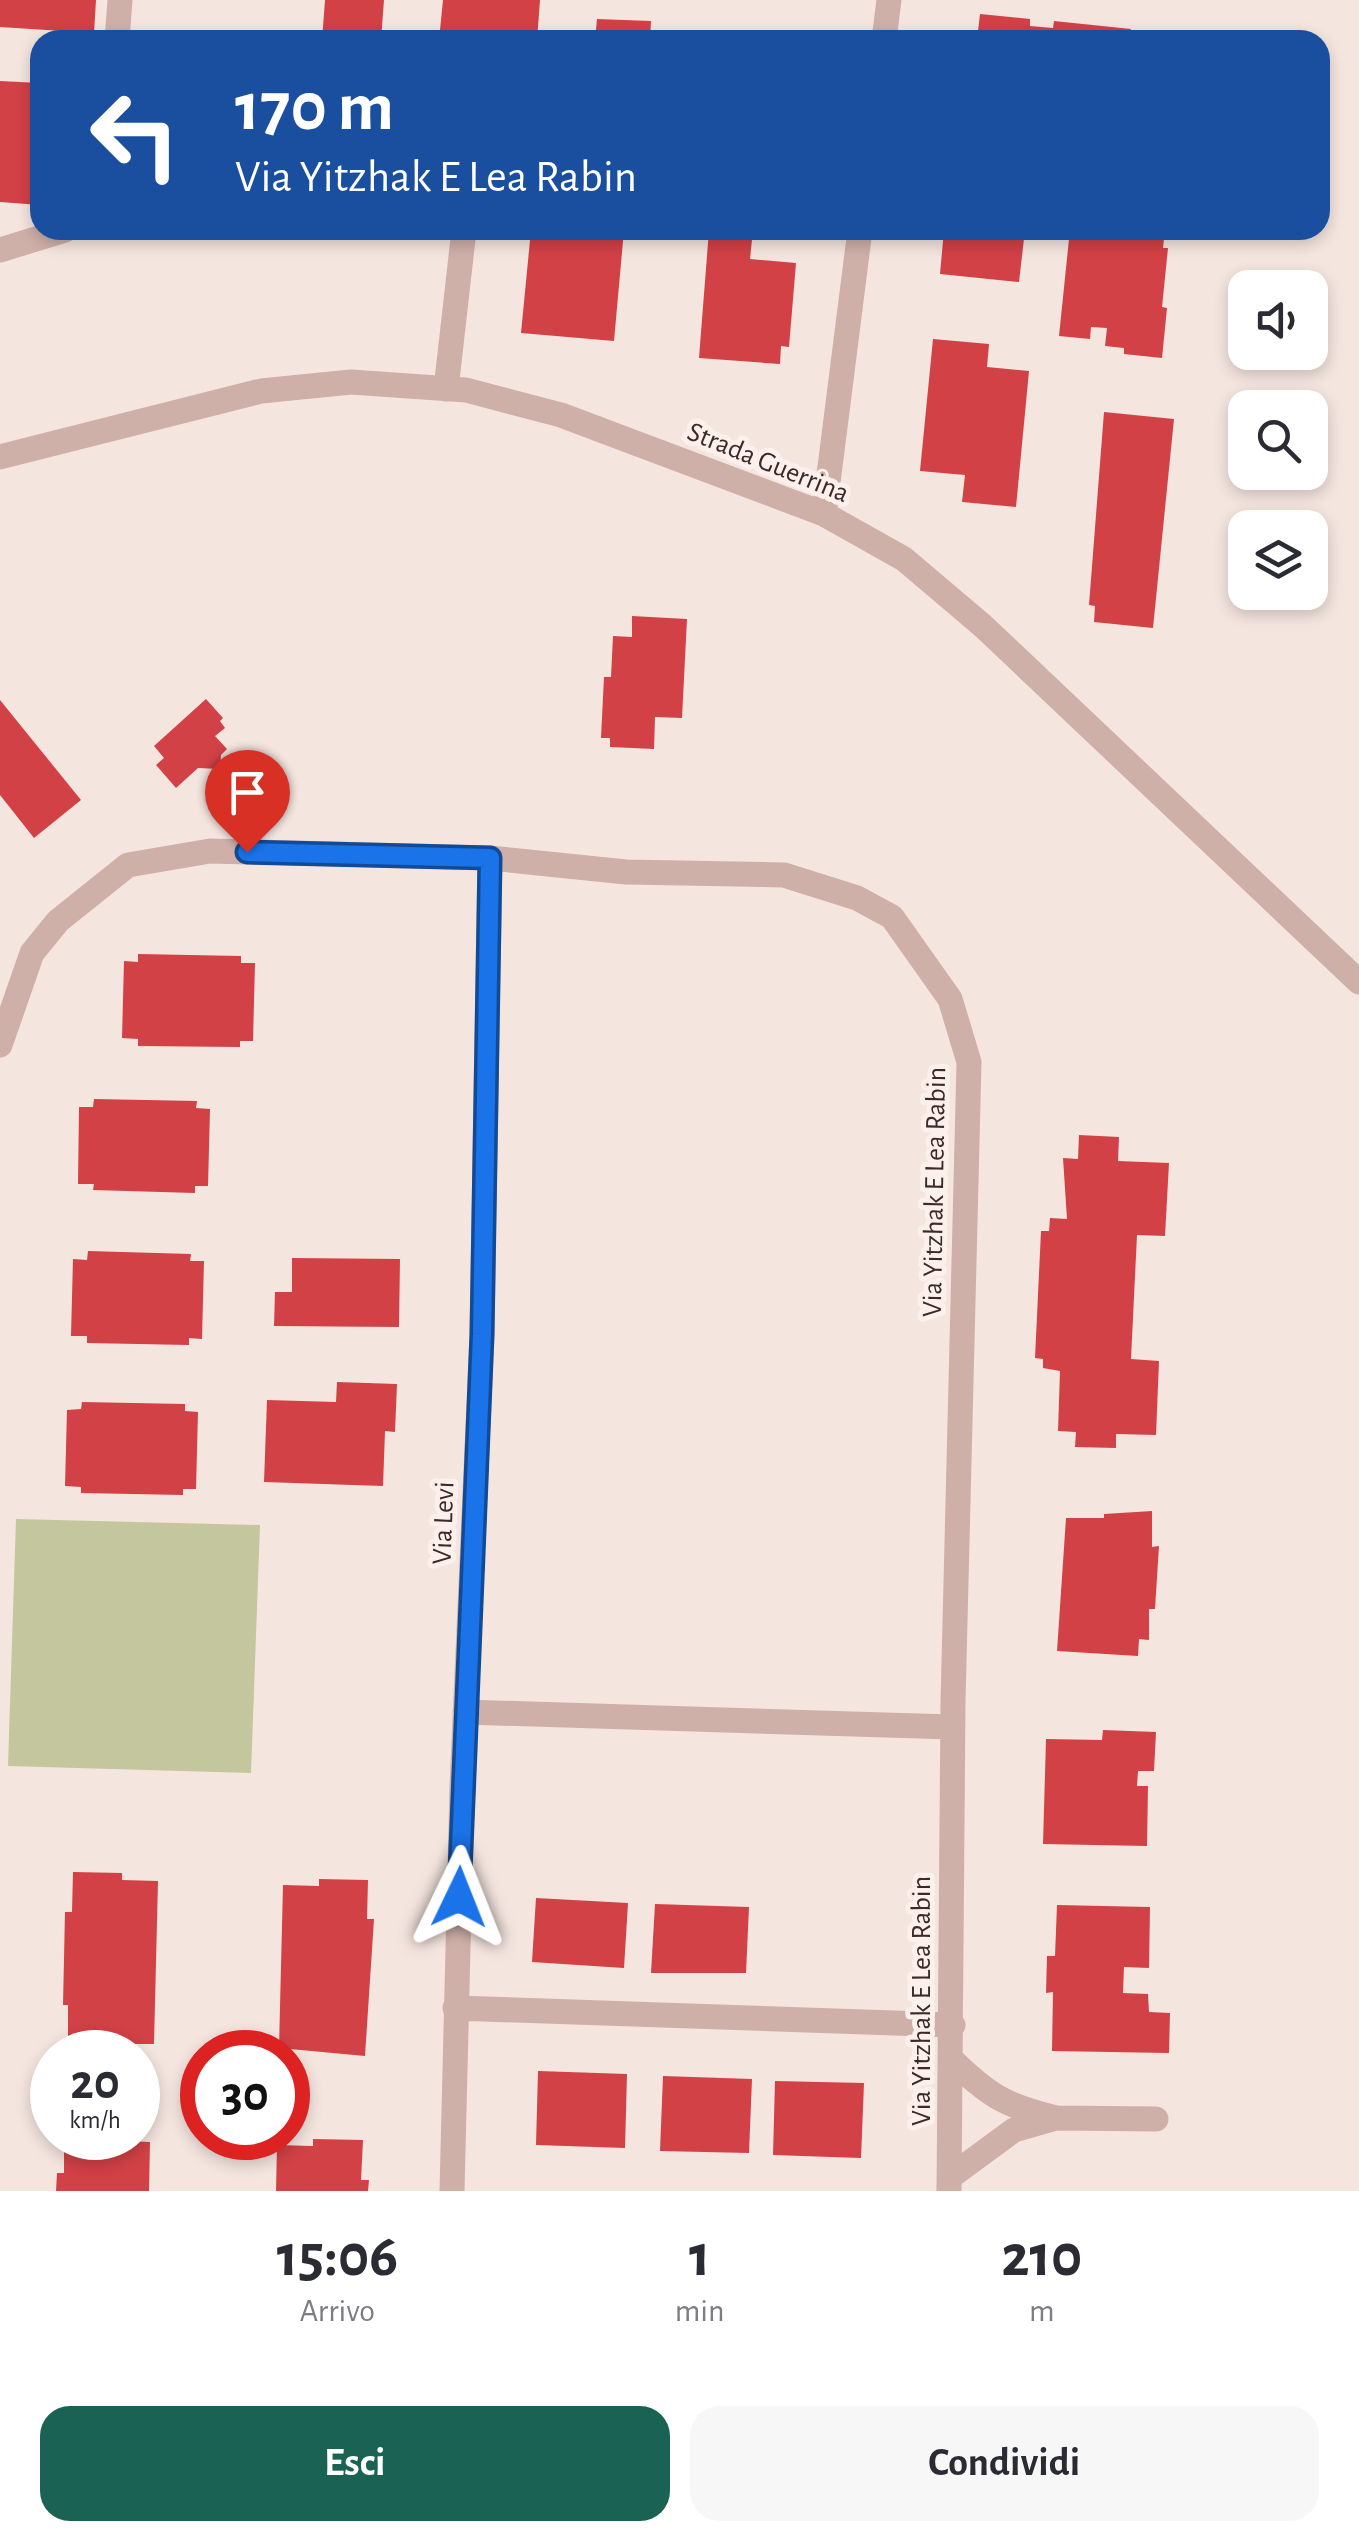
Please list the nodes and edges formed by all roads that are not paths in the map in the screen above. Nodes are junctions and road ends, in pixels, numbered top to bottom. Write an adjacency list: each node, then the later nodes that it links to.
1 (120, 0): 3 (street)
2 (889, 0): 4 (street)
3 (118, 30)
4 (885, 30)
5 (32, 240): 8 (street)
6 (463, 240): 9 (street)
7 (859, 240): 11 (street)
8 (0, 250)
9 (446, 389): 10 (street, Strada Guerrina); 11 (street, Strada Guerrina)
10 (0, 457)
11 (824, 514): 13 (street, Strada Guerrina)
12 (490, 858): 14 (street, Via Yitzhak E Lea Rabin); 15 (street, Via Levi); 16 (street, Via Yitzhak E Lea Rabin)
13 (1359, 982)
14 (0, 1045)
15 (466, 1712): 16 (street); 17 (street, Via Levi)
16 (952, 1728): 18 (street, Via Yitzhak E Lea Rabin)
17 (456, 2008): 18 (street); 23 (street, Via Levi)
18 (952, 2025): 19 (street, Via Yitzhak E Lea Rabin)
19 (952, 2060): 20 (street); 22 (street, Via Yitzhak E Lea Rabin)
20 (1056, 2118): 21 (street); 22 (street)
21 (1156, 2119)
22 (949, 2184)
23 (452, 2191)

